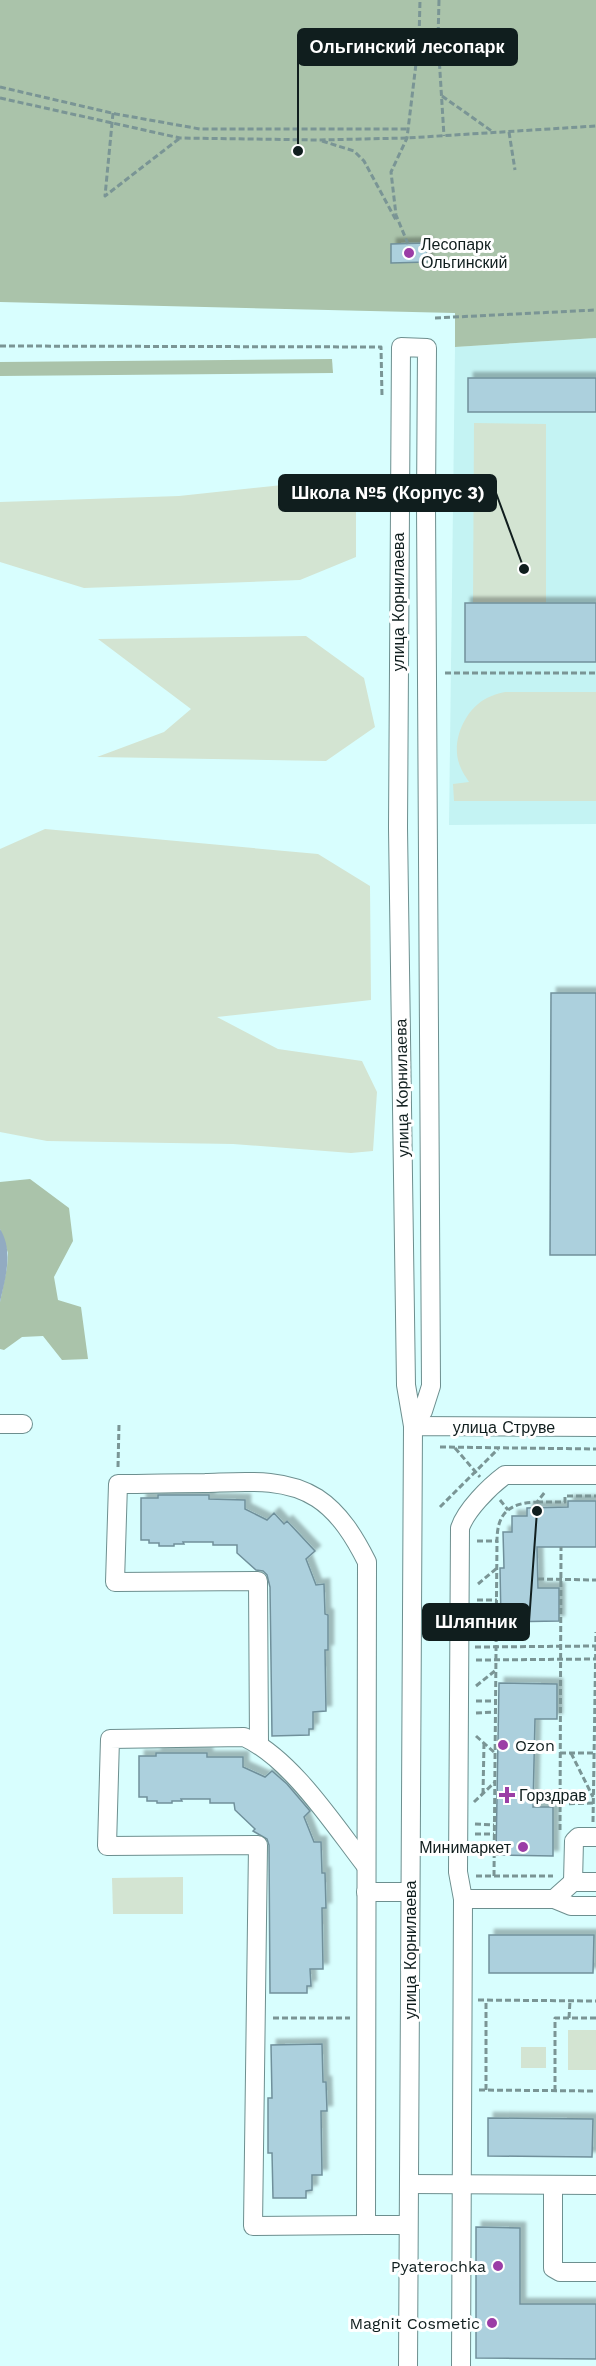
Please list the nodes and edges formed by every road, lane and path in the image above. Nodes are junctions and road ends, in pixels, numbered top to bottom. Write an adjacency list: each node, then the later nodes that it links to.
1 (420, 0): 9 (path)
2 (439, 0): 4 (path)
3 (0, 87): 6 (path)
4 (441, 96): 11 (path); 12 (path)
5 (0, 98): 7 (path)
6 (113, 113): 7 (path); 9 (path)
7 (112, 123): 13 (path); 13 (path)
8 (596, 126): 10 (path)
9 (408, 129): 14 (path)
10 (509, 132): 11 (path); 16 (path)
11 (495, 133): 12 (path)
12 (444, 136): 14 (path)
13 (180, 138): 15 (path)
14 (407, 138): 15 (path); 17 (path)
15 (318, 140): 17 (path)
16 (515, 170)
17 (401, 232): 18 (path)
18 (408, 244)
19 (596, 310): 20 (path)
20 (435, 318)
21 (0, 346): 22 (path)
22 (381, 347)
23 (454, 476): 24 (path)
24 (437, 477)
25 (437, 672): 26 (path)
26 (596, 674)
27 (0, 1424): 28 (street)
28 (22, 1424)
29 (119, 1424): 37 (path)
30 (413, 1426): 30 (street, улица Корнилаева); 31 (street, улица Струве); 68 (street, улица Корнилаева)
31 (596, 1427)
32 (440, 1448): 33 (path)
33 (500, 1448): 34 (path); 40 (path)
34 (596, 1449)
35 (559, 1474): 36 (street); 39 (path); 42 (street)
36 (596, 1475)
37 (118, 1484): 55 (street); 65 (street)
38 (596, 1496): 39 (path)
39 (537, 1502): 41 (path)
40 (440, 1507)
41 (497, 1541): 42 (path); 48 (path)
42 (460, 1542): 70 (street)
43 (561, 1547): 45 (path)
44 (538, 1579): 45 (path)
45 (561, 1579): 46 (path); 49 (path)
46 (596, 1580)
47 (596, 1632): 50 (path)
48 (496, 1647): 49 (path); 53 (path)
49 (561, 1647): 50 (path); 51 (path)
50 (596, 1647): 52 (path)
51 (561, 1659): 52 (path); 53 (path); 56 (path)
52 (596, 1659): 58 (path)
53 (496, 1660): 69 (path)
54 (484, 1743): 59 (path)
55 (260, 1744): 65 (street); 76 (street)
56 (560, 1753): 57 (path); 62 (path)
57 (571, 1753): 58 (path); 60 (path)
58 (595, 1753): 60 (path)
59 (483, 1794)
60 (594, 1798): 61 (path)
61 (595, 1803): 62 (path); 63 (path)
62 (560, 1804): 64 (path)
63 (595, 1837): 69 (street)
64 (560, 1841)
65 (366, 1866): 67 (street)
66 (596, 1882): 69 (street)
67 (366, 1892): 68 (street); 77 (street)
68 (410, 1892): 84 (street, улица Корнилаева)
69 (562, 1892): 70 (street); 71 (street)
70 (463, 1899): 72 (street)
71 (596, 1906)
72 (462, 2000): 73 (path); 80 (street)
73 (486, 2001): 74 (path); 81 (path)
74 (570, 2001): 75 (path); 78 (path)
75 (596, 2001)
76 (256, 2018): 77 (path); 88 (street)
77 (366, 2018): 88 (street)
78 (569, 2018): 79 (path); 82 (path)
79 (596, 2018)
80 (462, 2090): 81 (path); 85 (street)
81 (486, 2090): 82 (path)
82 (555, 2091): 83 (path)
83 (596, 2091)
84 (409, 2184): 85 (street); 89 (street, улица Корнилаева)
85 (461, 2185): 86 (street); 92 (street)
86 (553, 2185): 87 (street); 90 (street)
87 (596, 2185)
88 (366, 2225): 89 (street)
89 (408, 2225): 91 (street, улица Корнилаева)
90 (596, 2272)
91 (408, 2366)
92 (460, 2366)

